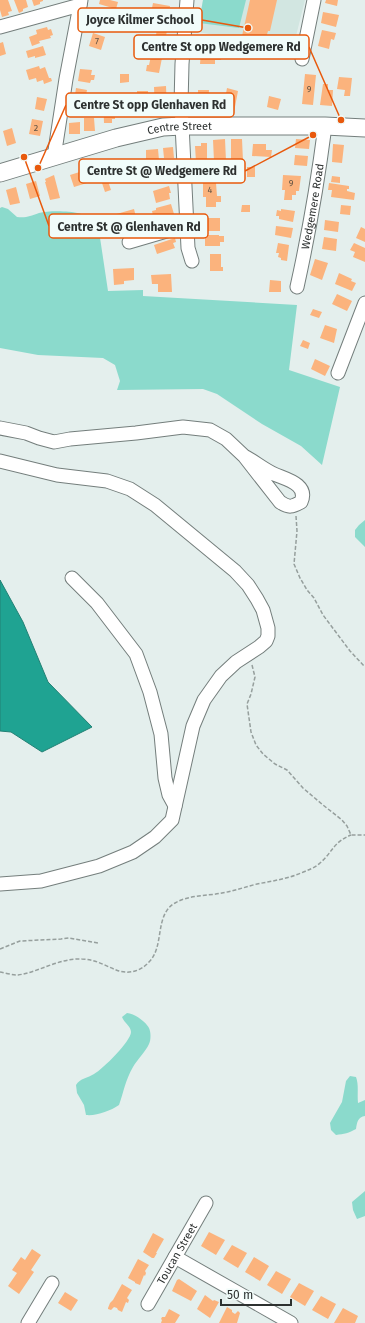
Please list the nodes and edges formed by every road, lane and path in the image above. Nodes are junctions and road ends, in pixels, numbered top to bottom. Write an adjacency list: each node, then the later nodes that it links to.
1 (187, 0): 6 (street)
2 (314, 0): 5 (street)
3 (81, 2): 4 (street); 9 (street)
4 (0, 27)
5 (302, 59)
6 (182, 126): 7 (main road, Centre Street); 9 (main road, Centre Street); 11 (street)
7 (325, 126): 8 (main road, Centre Street); 14 (street, Wedgemere Road)
8 (365, 128)
9 (54, 157): 10 (main road, Centre Street)
10 (0, 173)
11 (187, 225): 12 (street); 13 (street)
12 (129, 242)
13 (192, 261)
14 (297, 287)
15 (365, 303): 16 (street)
16 (338, 373)
17 (0, 428): 18 (street)
18 (244, 456): 20 (street); 20 (street)
19 (0, 461): 22 (street)
20 (295, 505): 23 (path)
21 (72, 578): 24 (street)
22 (250, 653): 24 (street); 25 (path)
23 (365, 667)
24 (175, 806): 27 (street)
25 (351, 835): 26 (path); 30 (path)
26 (365, 835)
27 (0, 884)
28 (98, 944): 29 (path)
29 (0, 949)
30 (0, 972)
31 (206, 1203): 32 (street, Toucan Street)
32 (175, 1257): 34 (street, Toucan Street); 36 (street)
33 (52, 1283): 35 (street)
34 (148, 1304)
35 (28, 1323)
36 (291, 1323)

